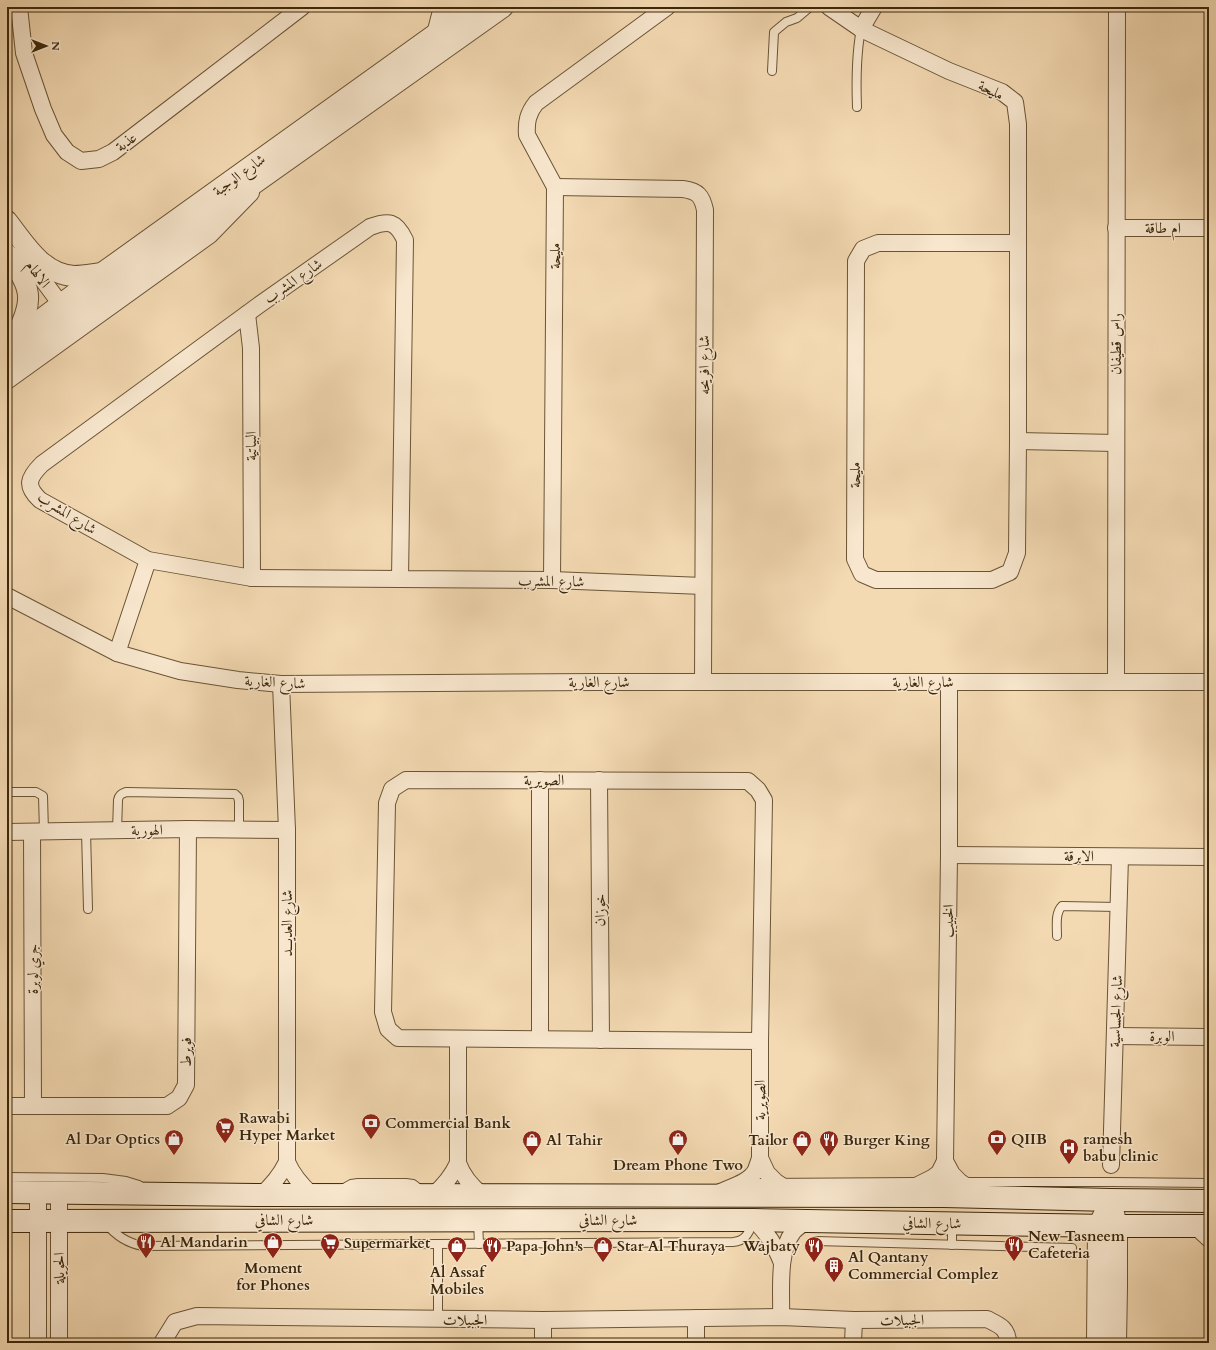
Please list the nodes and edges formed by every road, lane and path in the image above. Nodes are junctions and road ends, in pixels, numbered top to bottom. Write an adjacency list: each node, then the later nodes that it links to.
1 (18, 7): 2 (street, عذبة)
2 (302, 7)
3 (442, 7): 12 (street)
4 (472, 7): 12 (street, شارع الوجبة)
5 (503, 7): 15 (street, شارع الوجبة)
6 (667, 7): 16 (street, مليحة)
7 (810, 7): 13 (lane)
8 (829, 7): 11 (street, مليحة)
9 (874, 7): 11 (street)
10 (1117, 7): 19 (street, راس قطيفان)
11 (861, 29): 14 (lane); 22 (street, مليحة)
12 (435, 34): 25 (street, شارع الوجبة)
13 (772, 71)
14 (857, 107)
15 (267, 175): 26 (street, شارع الوجبة); 30 (street, شارع الوجبة)
16 (555, 187): 36 (street, مليحة); 37 (street, شارع افريحه)
17 (7, 221): 25 (street)
18 (1209, 227): 19 (street, ام طاقة); 21 (street, ام طاقة)
19 (1116, 228): 32 (street, راس قطيفان)
20 (7, 232): 26 (street, الالهام)
21 (1209, 235)
22 (1017, 243): 31 (street, مليحة); 31 (street, مليحة)
23 (7, 247): 26 (street, الالهام)
24 (7, 254): 28 (street)
25 (102, 273): 26 (street, شارع الوجبة)
26 (61, 313): 28 (street, شارع الوجبة); 29 (street, شارع الوجبة)
27 (247, 314): 33 (street, شارع المشرب); 34 (street, البياتية); 35 (street, شارع المشرب)
28 (11, 342)
29 (7, 364)
30 (7, 381)
31 (1018, 441): 32 (street)
32 (1116, 443): 42 (street, راس قطيفان)
33 (148, 560): 34 (street, شارع المشرب); 39 (street)
34 (252, 578): 35 (street, شارع المشرب)
35 (400, 579): 36 (street, شارع المشرب)
36 (552, 580): 37 (street, شارع المشرب)
37 (703, 586): 40 (street, شارع افريحه)
38 (7, 596): 39 (street, شارع الغارية)
39 (117, 653): 44 (street, شارع الغارية)
40 (703, 682): 41 (street, شارع الغارية); 44 (street, شارع الغارية)
41 (949, 682): 42 (street, شارع الغارية); 55 (street, الخبيب)
42 (1116, 682): 43 (street, شارع الغارية)
43 (1209, 682)
44 (281, 684): 50 (street, شارع العديـــد)
45 (540, 780): 46 (street, الصويرية); 63 (street, الصويرية); 64 (street)
46 (599, 780): 65 (street, خوزان); 66 (street, الصويرية)
47 (7, 792): 54 (lane)
48 (188, 829): 49 (street, الهورية); 52 (street, الهورية); 68 (street, فويرط)
49 (239, 830): 50 (street, الهورية); 52 (lane)
50 (287, 830): 71 (street, شارع العديـــد)
51 (86, 831): 52 (street, الهورية); 54 (street, الهورية); 59 (lane)
52 (117, 831)
53 (7, 832): 54 (street, الهورية)
54 (38, 832): 68 (street, جري لوبرة)
55 (949, 855): 56 (street, الابرقة); 70 (street, الخبيب)
56 (1120, 857): 57 (street, الابرقة); 58 (street, شارع الجساسية)
57 (1209, 857)
58 (1118, 907): 60 (lane); 61 (street, شارع الجساسية)
59 (88, 909)
60 (1057, 936)
61 (1115, 1036): 62 (street, الوبرة); 73 (street, شارع الجساسية)
62 (1209, 1037)
63 (458, 1039): 64 (street, الصويرية); 72 (street)
64 (540, 1040): 65 (street, الصويرية)
65 (601, 1040): 66 (street, الصويرية)
66 (760, 1041): 69 (street, الصويرية)
67 (7, 1106): 68 (street, فويرط)
68 (33, 1106)
69 (760, 1158): 75 (street, الصويرية); 78 (street, الصويرية)
70 (945, 1161): 76 (street, شارع الشافي); 77 (street)
71 (287, 1162): 84 (street); 87 (street, شارع العديـــد)
72 (458, 1163): 85 (street); 86 (street)
73 (1111, 1165)
74 (7, 1177): 83 (lane)
75 (776, 1182): 76 (lane); 78 (lane); 89 (street, الصويرية)
76 (924, 1182): 77 (lane); 90 (street, شارع الشافي)
77 (960, 1182): 80 (lane); 91 (street)
78 (741, 1183): 88 (street, الصويرية)
79 (1209, 1183): 80 (lane)
80 (1111, 1191): 91 (main road, شارع الشافي); 92 (main road, شارع الشافي); 100 (street)
81 (7, 1192): 82 (main road, شارع الشافي)
82 (49, 1192): 83 (main road, شارع الشافي); 98 (street, الحويلة)
83 (158, 1194): 84 (main road, شارع الشافي)
84 (261, 1195): 87 (main road, شارع الشافي)
85 (429, 1195): 86 (main road, شارع الشافي); 87 (main road, شارع الشافي)
86 (482, 1195): 88 (main road, شارع الشافي)
87 (312, 1196)
88 (710, 1196): 89 (main road, شارع الشافي)
89 (797, 1196): 90 (main road, شارع الشافي)
90 (895, 1196): 91 (main road, شارع الشافي)
91 (983, 1197)
92 (1209, 1201)
93 (102, 1220): 94 (main road, شارع الشافي); 98 (main road, شارع الشافي); 103 (lane)
94 (478, 1220): 95 (main road, شارع الشافي); 104 (lane)
95 (754, 1220): 96 (main road, شارع الشافي); 104 (lane); 107 (street)
96 (808, 1220): 99 (main road, شارع الشافي); 107 (street)
97 (7, 1221): 98 (main road, شارع الشافي)
98 (49, 1221): 113 (street, الحويلة); 114 (street, الحويلة)
99 (952, 1223): 100 (main road, شارع الشافي); 105 (lane)
100 (1108, 1226): 101 (main road, شارع الشافي); 120 (street); 121 (street)
101 (1204, 1230)
102 (816, 1241): 105 (lane)
103 (438, 1244): 104 (lane); 110 (lane)
104 (479, 1244)
105 (952, 1245): 106 (lane)
106 (1072, 1248)
107 (782, 1264): 108 (street)
108 (782, 1317): 109 (street, الجبيلات); 112 (street, الجبيلات)
109 (696, 1318): 111 (street, الجبيلات); 117 (street)
110 (438, 1320): 111 (street, الجبيلات); 115 (street, الجبيلات)
111 (543, 1320): 116 (street)
112 (854, 1320): 118 (street); 119 (street, الجبيلات)
113 (38, 1343)
114 (58, 1343)
115 (162, 1343)
116 (542, 1343)
117 (696, 1343)
118 (853, 1343)
119 (1008, 1343)
120 (1097, 1343)
121 (1116, 1343)

